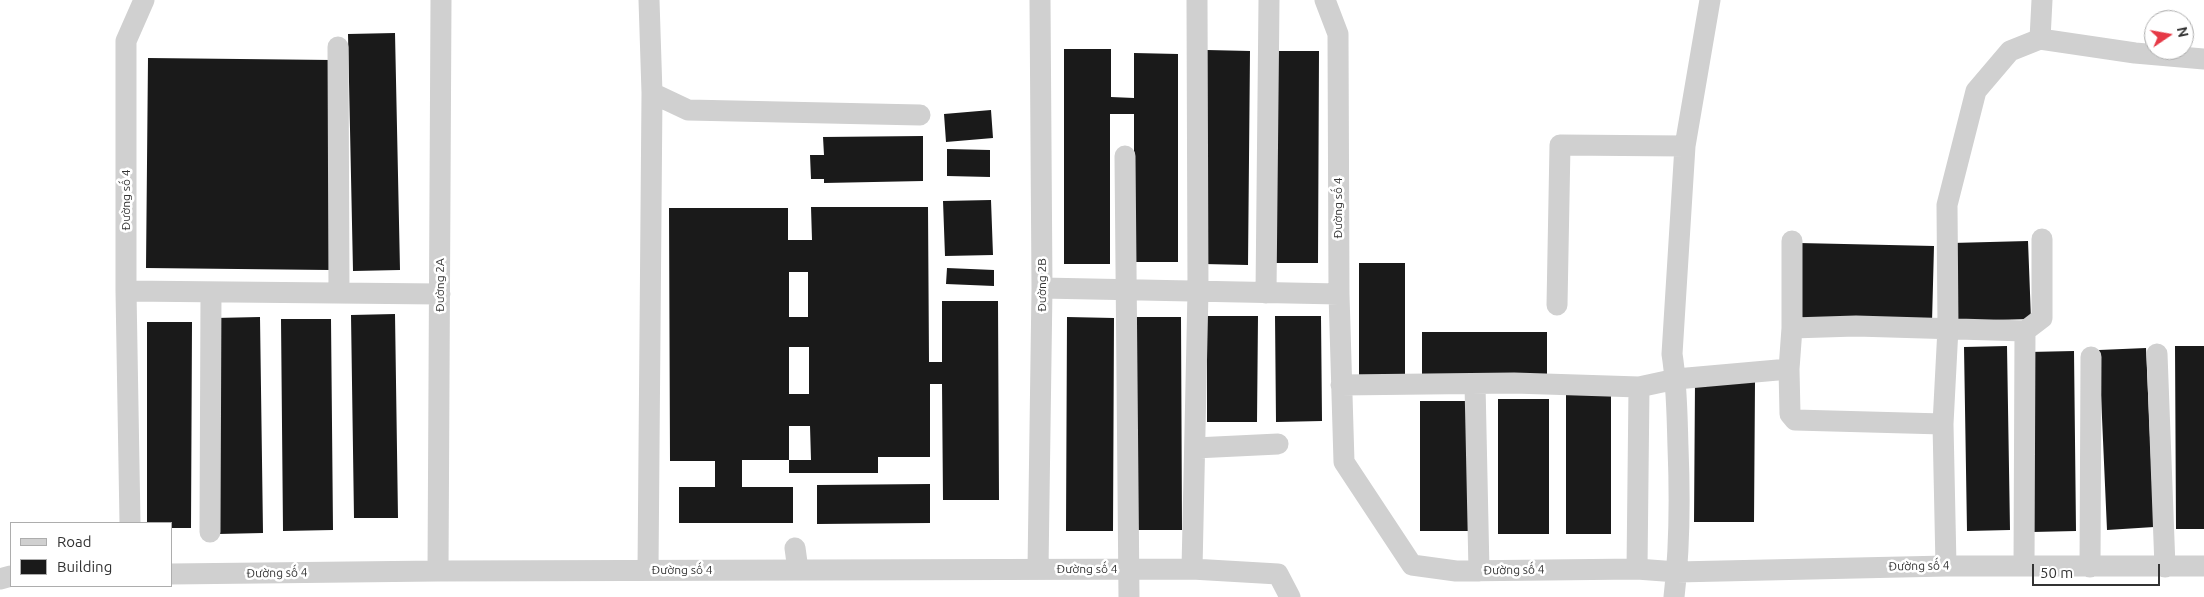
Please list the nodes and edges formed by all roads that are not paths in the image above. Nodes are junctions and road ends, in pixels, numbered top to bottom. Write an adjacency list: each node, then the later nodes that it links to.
1 (144, 0): 21 (street, Đường số 4)
2 (441, 0): 26 (street, Đường 2A)
3 (648, 0): 13 (street)
4 (1040, 0): 19 (street, Đường 2B)
5 (1197, 0): 22 (street)
6 (1269, 0): 25 (street)
7 (1324, 0): 27 (street, Đường số 4)
8 (1710, 0): 15 (street)
9 (2042, 0): 10 (street)
10 (2040, 39): 12 (street); 30 (street)
11 (338, 47): 24 (street)
12 (2204, 59)
13 (652, 93): 14 (street); 55 (street)
14 (920, 115)
15 (1685, 146): 28 (street); 35 (street)
16 (1125, 156): 20 (street)
17 (2042, 239): 31 (street)
18 (1792, 242): 29 (street)
19 (1042, 288): 20 (street); 50 (street, Đường 2B)
20 (1126, 290): 22 (street); 51 (street)
21 (126, 291): 23 (street); 42 (street, Đường số 4)
22 (1198, 291): 25 (street); 41 (street)
23 (211, 292): 24 (street); 43 (street)
24 (339, 293): 26 (street)
25 (1266, 293): 27 (street)
26 (440, 294): 54 (street, Đường 2A)
27 (1339, 294): 37 (street, Đường số 4)
28 (1557, 305)
29 (1792, 328): 30 (street); 34 (street)
30 (1948, 328): 31 (street); 39 (street)
31 (2025, 331): 46 (street)
32 (2157, 354): 49 (street)
33 (2091, 357): 48 (street)
34 (1789, 369): 35 (street); 39 (street)
35 (1676, 379): 38 (street); 58 (street)
36 (1475, 384): 37 (street); 38 (street); 57 (street)
37 (1341, 385): 57 (street, Đường số 4)
38 (1639, 387): 53 (street)
39 (1943, 424): 45 (street)
40 (1278, 444): 41 (street)
41 (1195, 448): 52 (street)
42 (130, 522)
43 (210, 532)
44 (795, 548): 56 (street)
45 (1946, 566): 46 (street, Đường số 4); 58 (street, Đường số 4)
46 (2024, 566): 48 (street, Đường số 4)
47 (2204, 566): 49 (street, Đường số 4)
48 (2090, 567): 49 (street, Đường số 4)
49 (2165, 567)
50 (1038, 569): 51 (street, Đường số 4); 56 (street, Đường số 4)
51 (1128, 569): 52 (street, Đường số 4); 60 (street)
52 (1192, 569): 61 (street, Đường số 4)
53 (1637, 569): 57 (street, Đường số 4); 58 (street, Đường số 4)
54 (438, 570): 55 (street, Đường số 4); 59 (street, Đường số 4)
55 (648, 570): 56 (street, Đường số 4)
56 (798, 570)
57 (1479, 571)
58 (1677, 572): 62 (street)
59 (172, 574)
60 (1129, 597)
61 (1290, 597)
62 (1674, 597)

